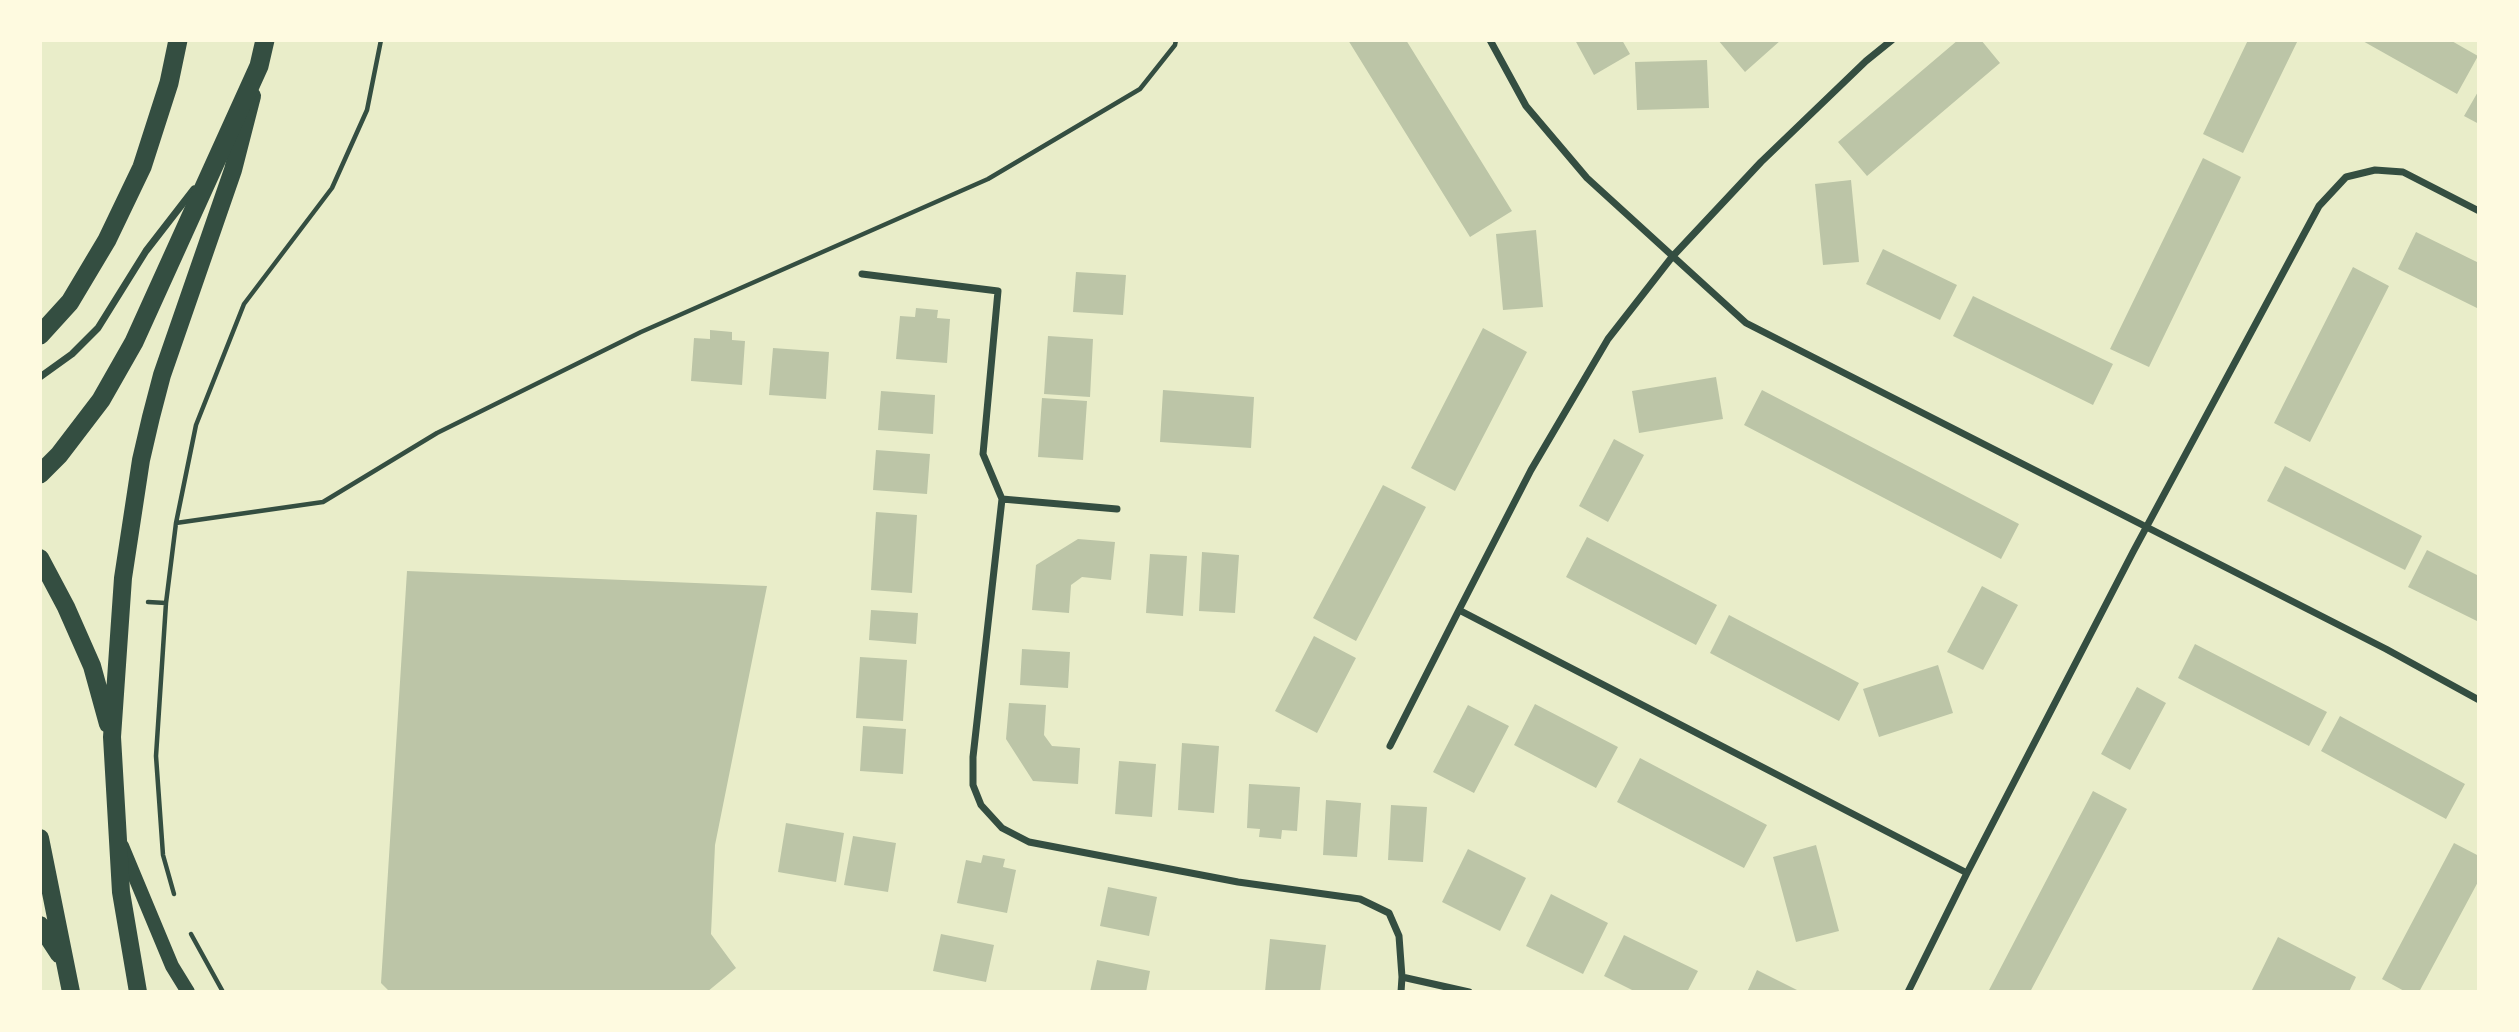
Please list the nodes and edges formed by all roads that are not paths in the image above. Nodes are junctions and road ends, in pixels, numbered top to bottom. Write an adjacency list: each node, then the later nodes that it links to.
1 (178, 40): 10 (highway)
2 (265, 40): 5 (highway)
3 (1490, 40): 8 (street)
4 (1892, 40): 8 (street)
5 (259, 66): 6 (highway); 19 (main road)
6 (216, 160): 11 (street); 12 (highway)
7 (2479, 211): 15 (street)
8 (1672, 257): 15 (street); 17 (street)
9 (862, 274): 13 (street)
10 (40, 335)
11 (40, 377)
12 (40, 474)
13 (1002, 499): 14 (street); 26 (street)
14 (1117, 509)
15 (2146, 529): 18 (street); 23 (street)
16 (40, 558): 19 (main road)
17 (1459, 610): 20 (street); 23 (street)
18 (2479, 700)
19 (112, 737): 21 (main road)
20 (1390, 746)
21 (116, 831): 28 (main road); 29 (main road)
22 (40, 838): 25 (main road)
23 (1967, 873): 32 (street)
24 (40, 925): 25 (main road)
25 (65, 963): 27 (main road)
26 (1402, 977): 30 (street); 31 (street)
27 (71, 992)
28 (138, 992)
29 (188, 992)
30 (1401, 992)
31 (1469, 992)
32 (1908, 992)

